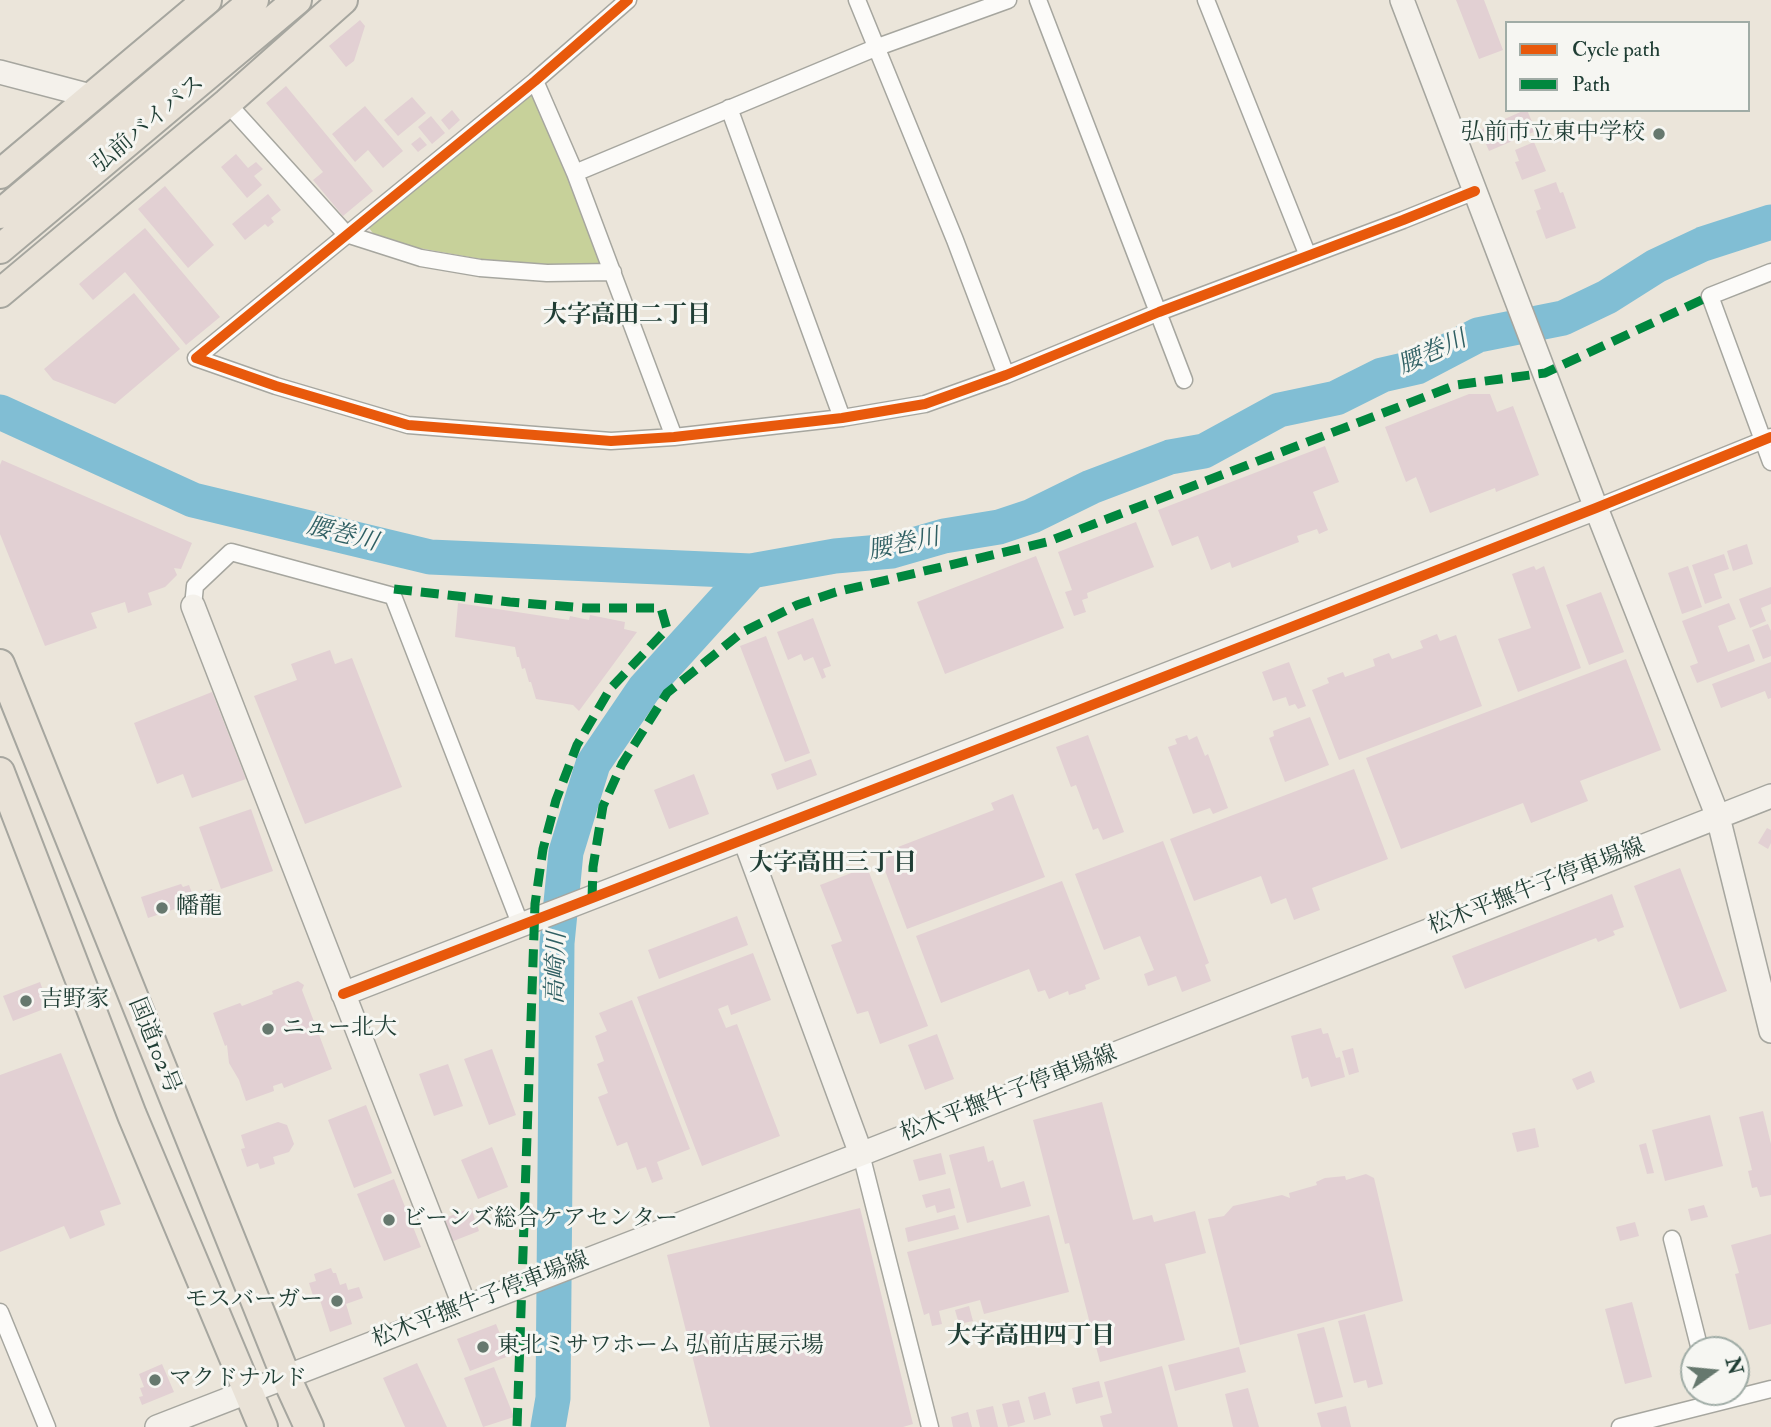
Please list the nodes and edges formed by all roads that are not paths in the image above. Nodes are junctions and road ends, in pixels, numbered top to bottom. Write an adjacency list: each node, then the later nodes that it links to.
1 (207, 0): 14 (highway)
2 (254, 0): 20 (highway, 弘前バイパス)
3 (297, 0): 22 (highway, 弘前バイパス)
4 (343, 0): 15 (highway)
5 (628, 0): 13 (street)
6 (858, 0): 11 (street)
7 (1008, 0): 11 (street)
8 (1038, 0): 27 (street)
9 (1206, 0): 23 (street)
10 (1402, 0): 19 (street)
11 (875, 48): 16 (street); 28 (street)
12 (0, 72): 14 (street)
13 (536, 81): 17 (street); 21 (street)
14 (91, 96): 18 (highway)
15 (227, 103): 21 (street); 26 (highway)
16 (729, 108): 17 (street); 30 (street)
17 (575, 173): 24 (street)
18 (0, 174)
19 (1475, 191): 23 (street); 34 (street)
20 (0, 214)
21 (346, 234): 24 (street); 31 (street)
22 (0, 249)
23 (1308, 256): 27 (street)
24 (613, 272): 31 (street)
25 (1771, 272): 32 (street)
26 (0, 293)
27 (1159, 312): 28 (street); 29 (street)
28 (1006, 375): 30 (street)
29 (1184, 380)
30 (842, 418): 31 (street)
31 (674, 437)
32 (1767, 438): 33 (street); 34 (street)
33 (1771, 462)
34 (1596, 508): 39 (street); 40 (street)
35 (193, 606): 41 (street); 42 (street)
36 (0, 664): 49 (highway, 国道102号)
37 (0, 772): 51 (highway, 国道102号)
38 (1771, 796): 39 (street, 松木平撫牛子停車場線)
39 (1718, 817): 43 (street); 44 (street, 松木平撫牛子停車場線)
40 (745, 840): 41 (street); 44 (street)
41 (530, 923): 42 (street)
42 (343, 994): 46 (street)
43 (1771, 1031)
44 (861, 1154): 46 (street, 松木平撫牛子停車場線); 59 (street)
45 (1672, 1239): 48 (street)
46 (465, 1307): 49 (street, 松木平撫牛子停車場線)
47 (0, 1312): 55 (street)
48 (1696, 1336)
49 (286, 1377): 51 (street, 松木平撫牛子停車場線); 58 (highway, 国道102号)
50 (1771, 1389): 52 (street)
51 (246, 1391): 56 (street, 松木平撫牛子停車場線); 57 (highway, 国道102号)
52 (1750, 1392)
53 (1701, 1406): 54 (street)
54 (1681, 1420): 60 (street)
55 (47, 1427)
56 (157, 1427)
57 (263, 1427)
58 (309, 1427)
59 (930, 1427)
60 (1620, 1427)

